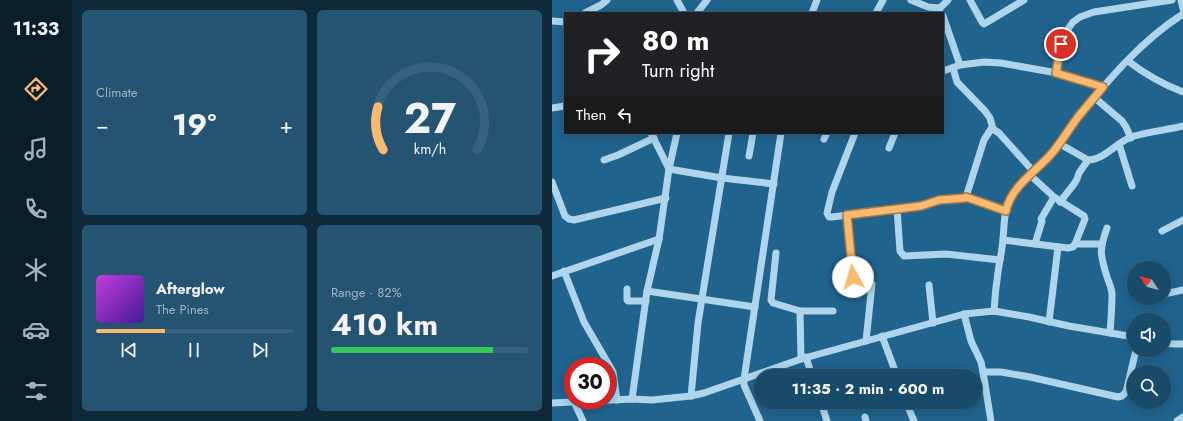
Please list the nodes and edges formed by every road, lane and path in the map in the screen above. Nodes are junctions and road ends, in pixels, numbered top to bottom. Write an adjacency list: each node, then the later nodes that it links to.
1 (607, 0): 14 (street)
2 (677, 0): 15 (street)
3 (707, 0): 16 (street)
4 (817, 0): 17 (street)
5 (883, 0): 18 (street)
6 (911, 0): 13 (street)
7 (948, 0): 13 (street)
8 (970, 0): 9 (street)
9 (1024, 0)
10 (1172, 0): 26 (street)
11 (1181, 0): 12 (street)
12 (1183, 9)
13 (941, 11)
14 (587, 12)
15 (683, 12)
16 (698, 12)
17 (812, 12)
18 (877, 12)
19 (1183, 14): 23 (street)
20 (944, 20): 24 (street)
21 (552, 21): 22 (street)
22 (564, 22)
23 (1128, 61): 27 (street); 28 (street)
24 (956, 67): 25 (street); 26 (street); 33 (street)
25 (944, 71)
26 (1056, 73): 27 (street)
27 (1103, 87): 29 (street)
28 (1183, 92)
29 (1095, 98): 41 (street); 42 (street)
30 (564, 106): 31 (street)
31 (552, 108)
32 (1183, 126): 41 (street)
33 (993, 129): 49 (street); 54 (street)
34 (677, 134): 48 (street)
35 (729, 134): 50 (street)
36 (753, 134): 45 (street)
37 (781, 134): 52 (street)
38 (855, 134): 59 (street)
39 (895, 134): 44 (street)
40 (652, 136): 46 (street); 48 (street)
41 (1131, 138): 43 (street)
42 (1060, 144): 47 (street); 49 (street)
43 (1119, 144): 47 (street); 53 (street)
44 (889, 148)
45 (749, 156)
46 (604, 160)
47 (1088, 160): 56 (street)
48 (669, 169): 50 (street); 55 (street)
49 (1032, 174): 56 (street); 58 (street)
50 (722, 178): 52 (street); 78 (street)
51 (552, 182): 55 (street)
52 (774, 184): 80 (street)
53 (1132, 186)
54 (966, 197): 57 (street); 58 (street)
55 (666, 198): 63 (street)
56 (1057, 199): 65 (street); 66 (street)
57 (897, 209): 59 (street); 70 (street)
58 (1006, 211): 64 (street)
59 (847, 215): 90 (street)
60 (1183, 220): 62 (street)
61 (1107, 228): 67 (street)
62 (1162, 231)
63 (659, 239): 71 (street); 76 (street)
64 (1003, 240): 65 (street); 70 (street)
65 (1035, 244): 68 (street)
66 (1075, 244): 67 (street); 68 (street)
67 (1102, 244): 87 (street)
68 (1058, 247): 85 (street)
69 (776, 253): 81 (street)
70 (1000, 260): 83 (street)
71 (564, 271): 72 (street); 101 (street)
72 (552, 276)
73 (929, 285): 86 (street)
74 (627, 289): 79 (street)
75 (1183, 290): 77 (street)
76 (647, 291): 78 (street); 79 (street)
77 (1171, 293)
78 (703, 299): 80 (street); 99 (street)
79 (646, 301): 100 (street)
80 (755, 307): 98 (street)
81 (800, 311): 82 (street); 94 (street)
82 (833, 311)
83 (994, 311): 84 (street); 85 (street)
84 (964, 314): 86 (street); 97 (street)
85 (1049, 322): 87 (street)
86 (933, 323): 88 (street)
87 (1110, 333): 89 (street)
88 (882, 336): 90 (street); 96 (street)
89 (1127, 336)
90 (866, 341): 94 (street)
91 (1171, 344): 92 (street)
92 (1183, 344)
93 (1134, 357): 97 (street)
94 (803, 358): 95 (street); 98 (street)
95 (808, 369)
96 (894, 369)
97 (983, 372): 112 (street)
98 (744, 379): 99 (street); 109 (street)
99 (691, 396): 100 (street)
100 (632, 399): 101 (street)
101 (617, 400)
102 (564, 402): 103 (street)
103 (552, 403)
104 (577, 409): 108 (street)
105 (823, 409): 110 (street)
106 (909, 409): 111 (street)
107 (1183, 417): 113 (street)
108 (583, 421)
109 (760, 421)
110 (827, 421)
111 (914, 421)
112 (991, 421)
113 (1177, 421)

